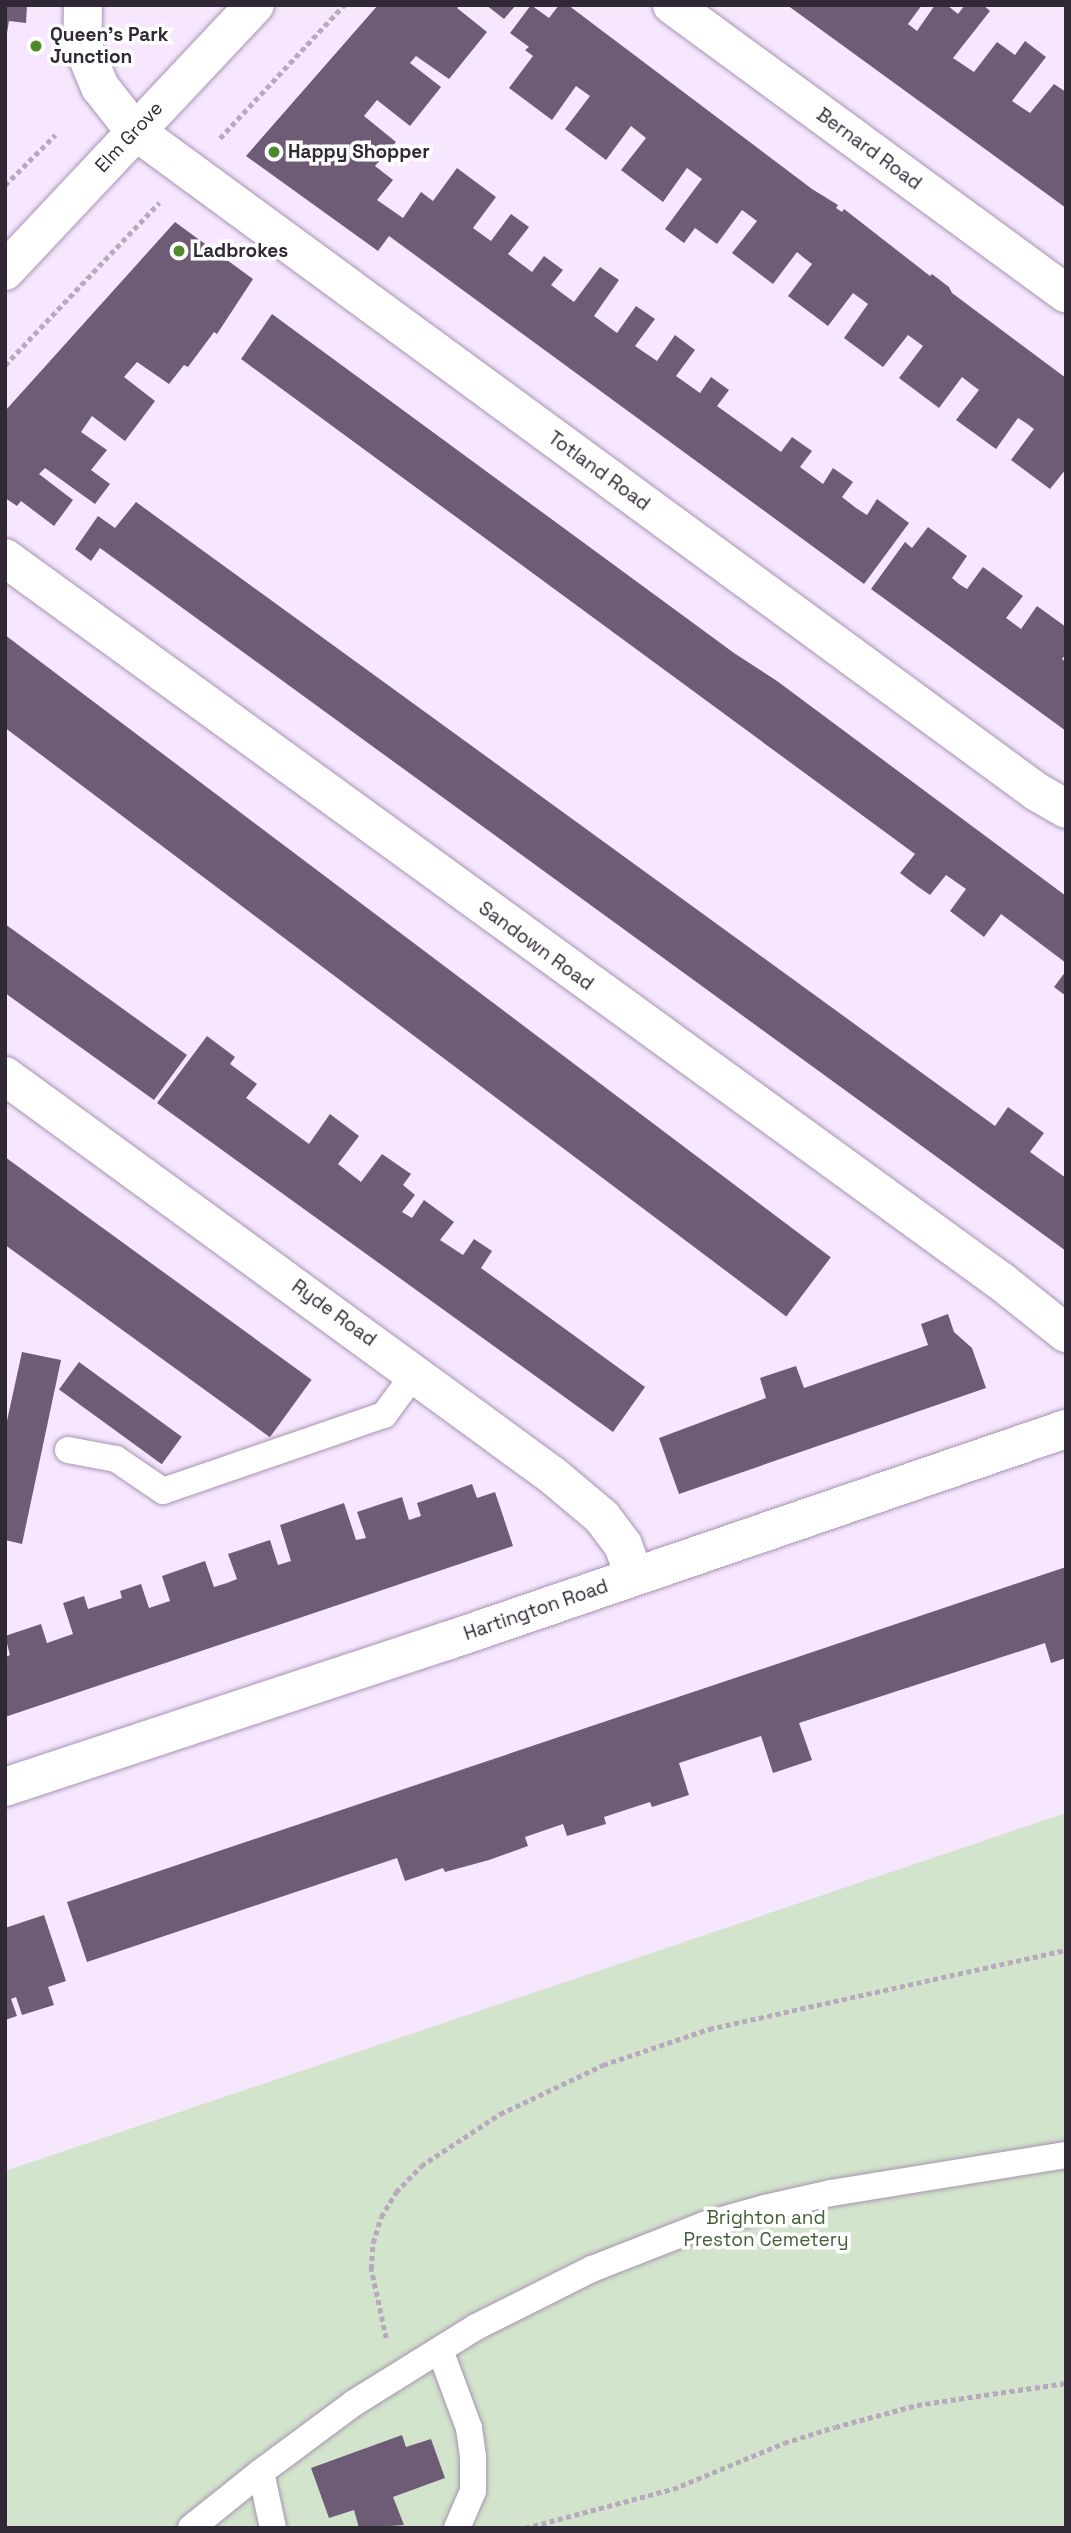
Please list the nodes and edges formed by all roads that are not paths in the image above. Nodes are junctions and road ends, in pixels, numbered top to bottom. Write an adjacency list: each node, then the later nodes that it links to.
1 (83, 5): 4 (street, Totland Road)
2 (672, 5): 6 (street, Bernard Road)
3 (250, 7): 4 (street, Elm Grove)
4 (134, 130): 5 (street, Elm Grove); 8 (street, Totland Road)
5 (5, 271)
6 (1066, 293)
7 (5, 558): 10 (street, Sandown Road)
8 (1066, 809)
9 (5, 1076): 11 (street, Ryde Road)
10 (1066, 1333)
11 (415, 1373): 13 (lane); 14 (street, Ryde Road)
12 (1066, 1429): 14 (street, Hartington Road)
13 (68, 1450)
14 (634, 1576): 15 (street, Hartington Road)
15 (5, 1787)
16 (1066, 2155): 17 (lane)
17 (440, 2350): 18 (lane); 21 (lane)
18 (261, 2472): 19 (lane); 20 (lane)
19 (191, 2528)
20 (273, 2528)
21 (457, 2528)

